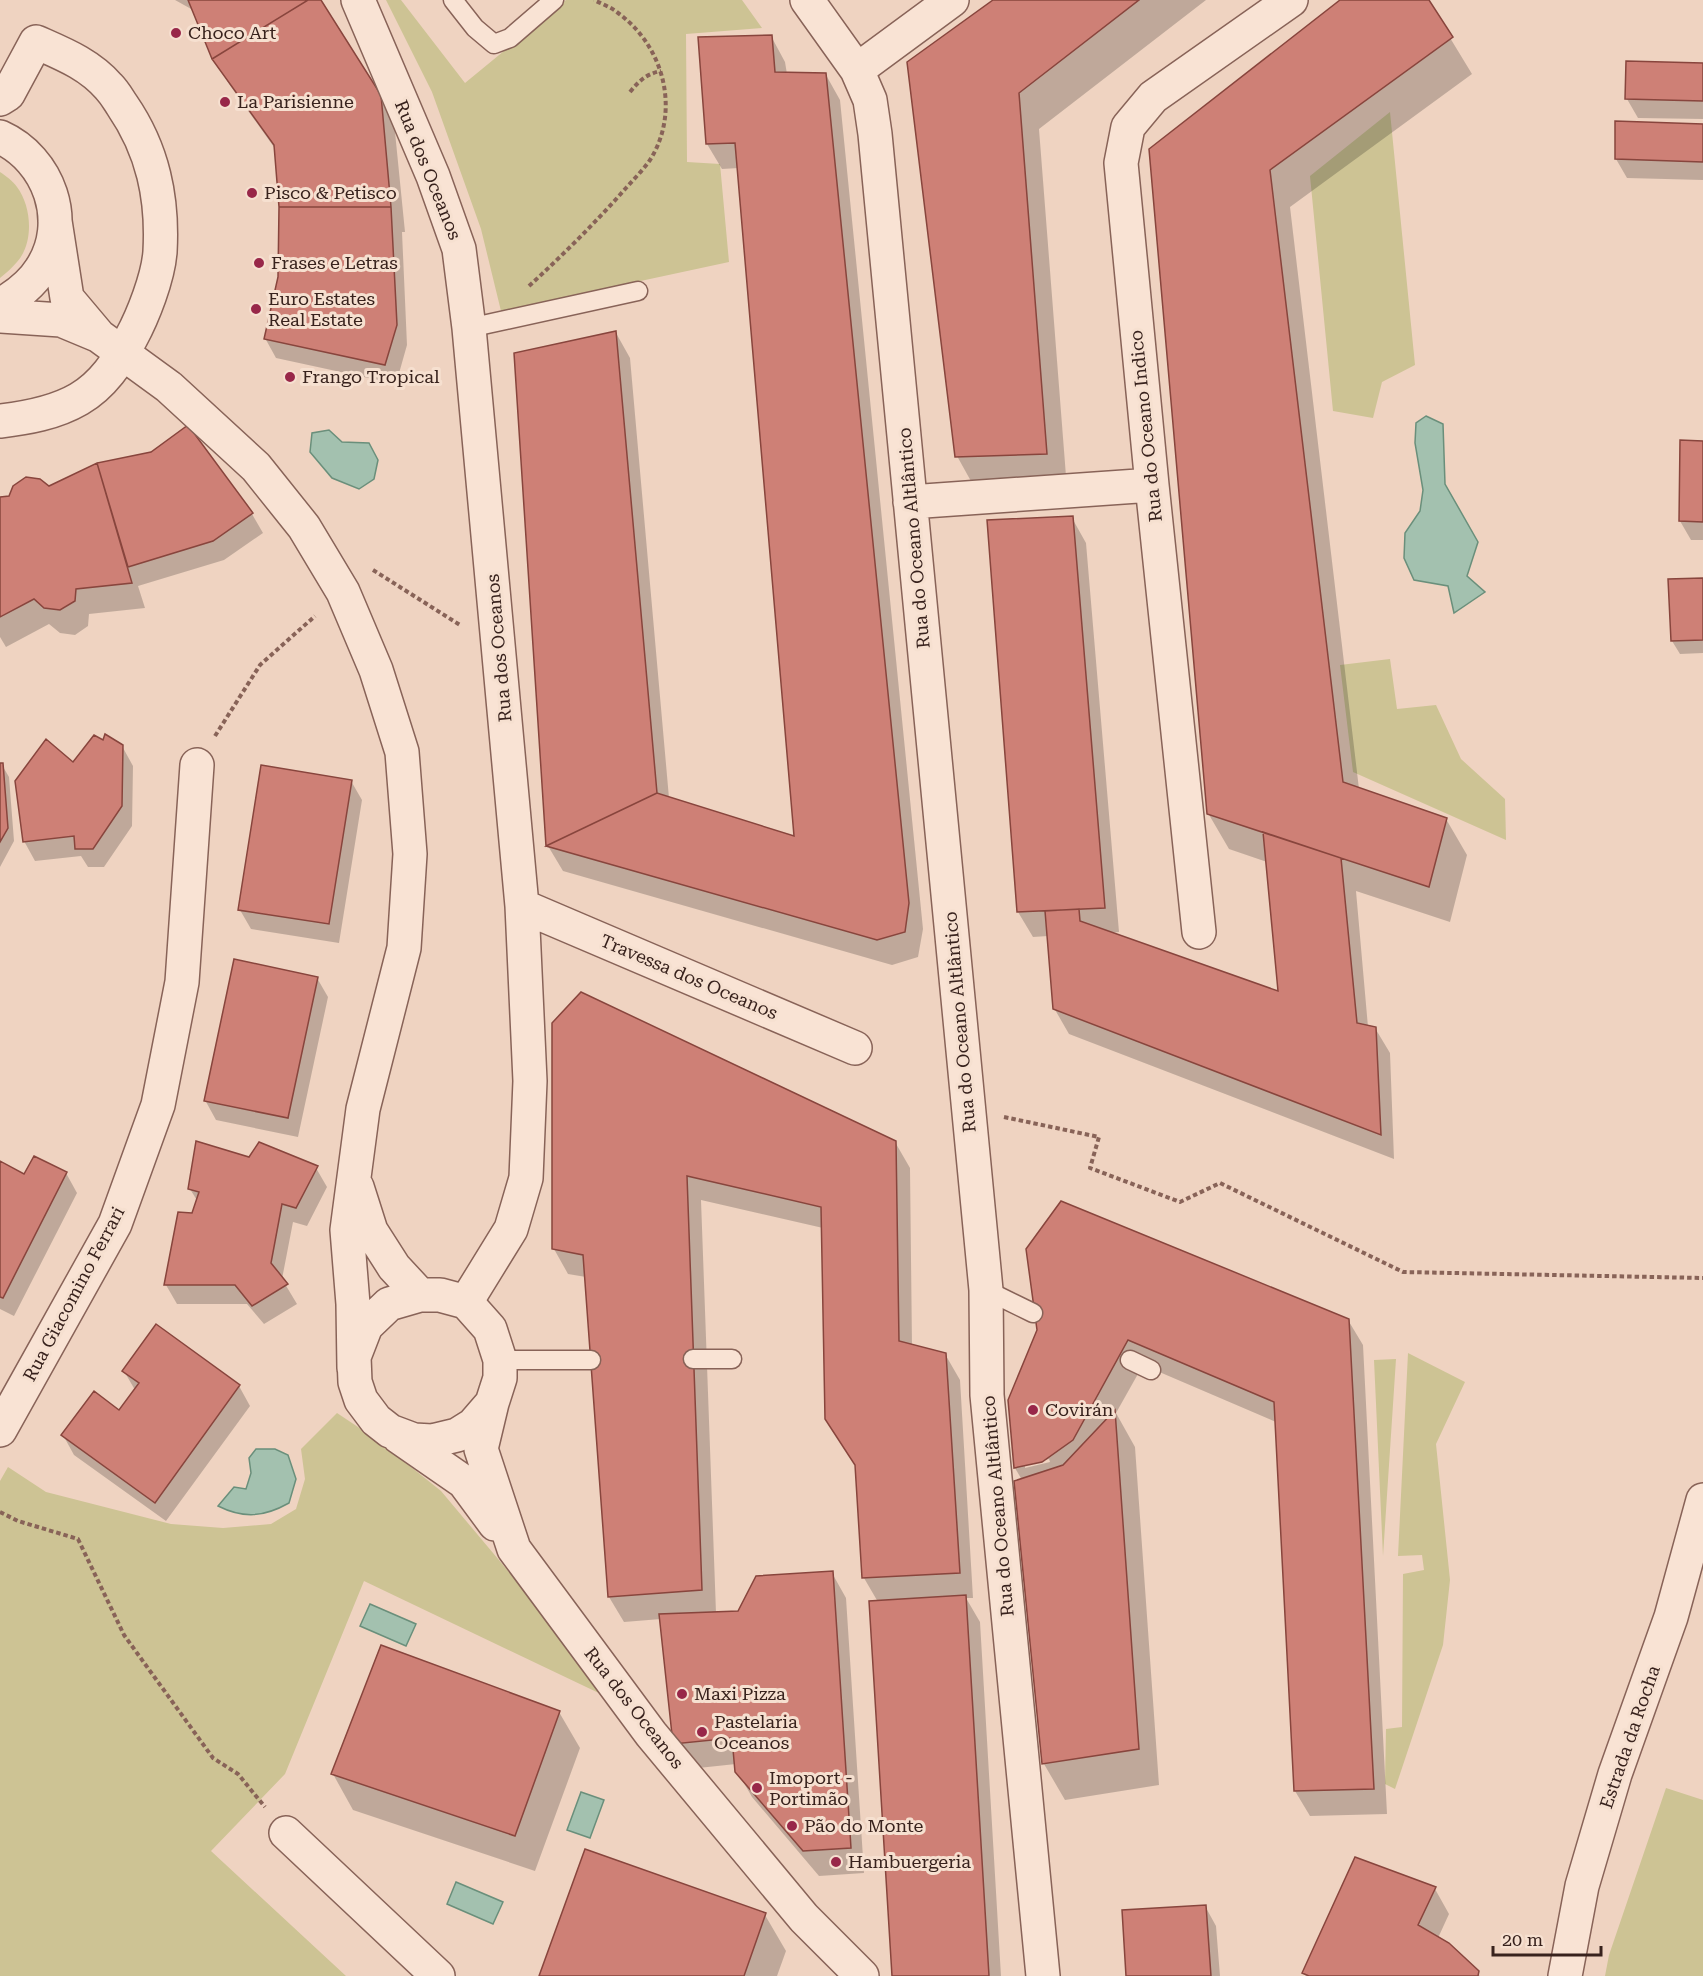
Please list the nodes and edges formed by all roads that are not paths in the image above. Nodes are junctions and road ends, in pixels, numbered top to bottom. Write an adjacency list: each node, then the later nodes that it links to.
1 (358, 0): 14 (street, Rua dos Oceanos)
2 (453, 0): 3 (lane)
3 (554, 0)
4 (807, 0): 7 (street, Rua do Oceano Altlântico)
5 (952, 0): 7 (street)
6 (1291, 0): 17 (street, Rua do Oceano Indico)
7 (857, 70): 18 (street, Rua do Oceano Altlântico)
8 (0, 99): 15 (street)
9 (0, 137): 10 (street)
10 (55, 221): 12 (street); 15 (street)
11 (638, 291): 14 (lane)
12 (0, 305)
13 (0, 316): 15 (street)
14 (469, 328): 20 (street, Rua dos Oceanos)
15 (111, 344): 16 (street); 23 (street)
16 (0, 422)
17 (1152, 485): 18 (street); 21 (street, Rua do Oceano Indico)
18 (910, 502): 24 (street, Rua do Oceano Altlântico)
19 (197, 765): 36 (street, Rua Giacomino Ferrari)
20 (522, 906): 22 (street, Travessa dos Oceanos); 26 (street, Rua dos Oceanos)
21 (1198, 932)
22 (855, 1048)
23 (355, 1180): 25 (street); 33 (street)
24 (986, 1290): 27 (lane); 43 (street, Rua do Oceano Altlântico)
25 (420, 1294): 26 (street); 33 (street)
26 (466, 1302): 30 (street)
27 (1033, 1313)
28 (693, 1359): 29 (lane)
29 (732, 1359)
30 (500, 1360): 31 (lane); 35 (street)
31 (591, 1360)
32 (1130, 1360): 34 (lane)
33 (354, 1368): 37 (street)
34 (1151, 1370)
35 (492, 1403): 37 (street); 39 (street, Rua dos Oceanos)
36 (0, 1430)
37 (390, 1431): 39 (street)
38 (1703, 1500): 44 (street, Estrada da Rocha)
39 (514, 1549): 42 (street, Rua dos Oceanos)
40 (286, 1833): 41 (street)
41 (438, 1976)
42 (862, 1976)
43 (1043, 1976)
44 (1565, 1976)

